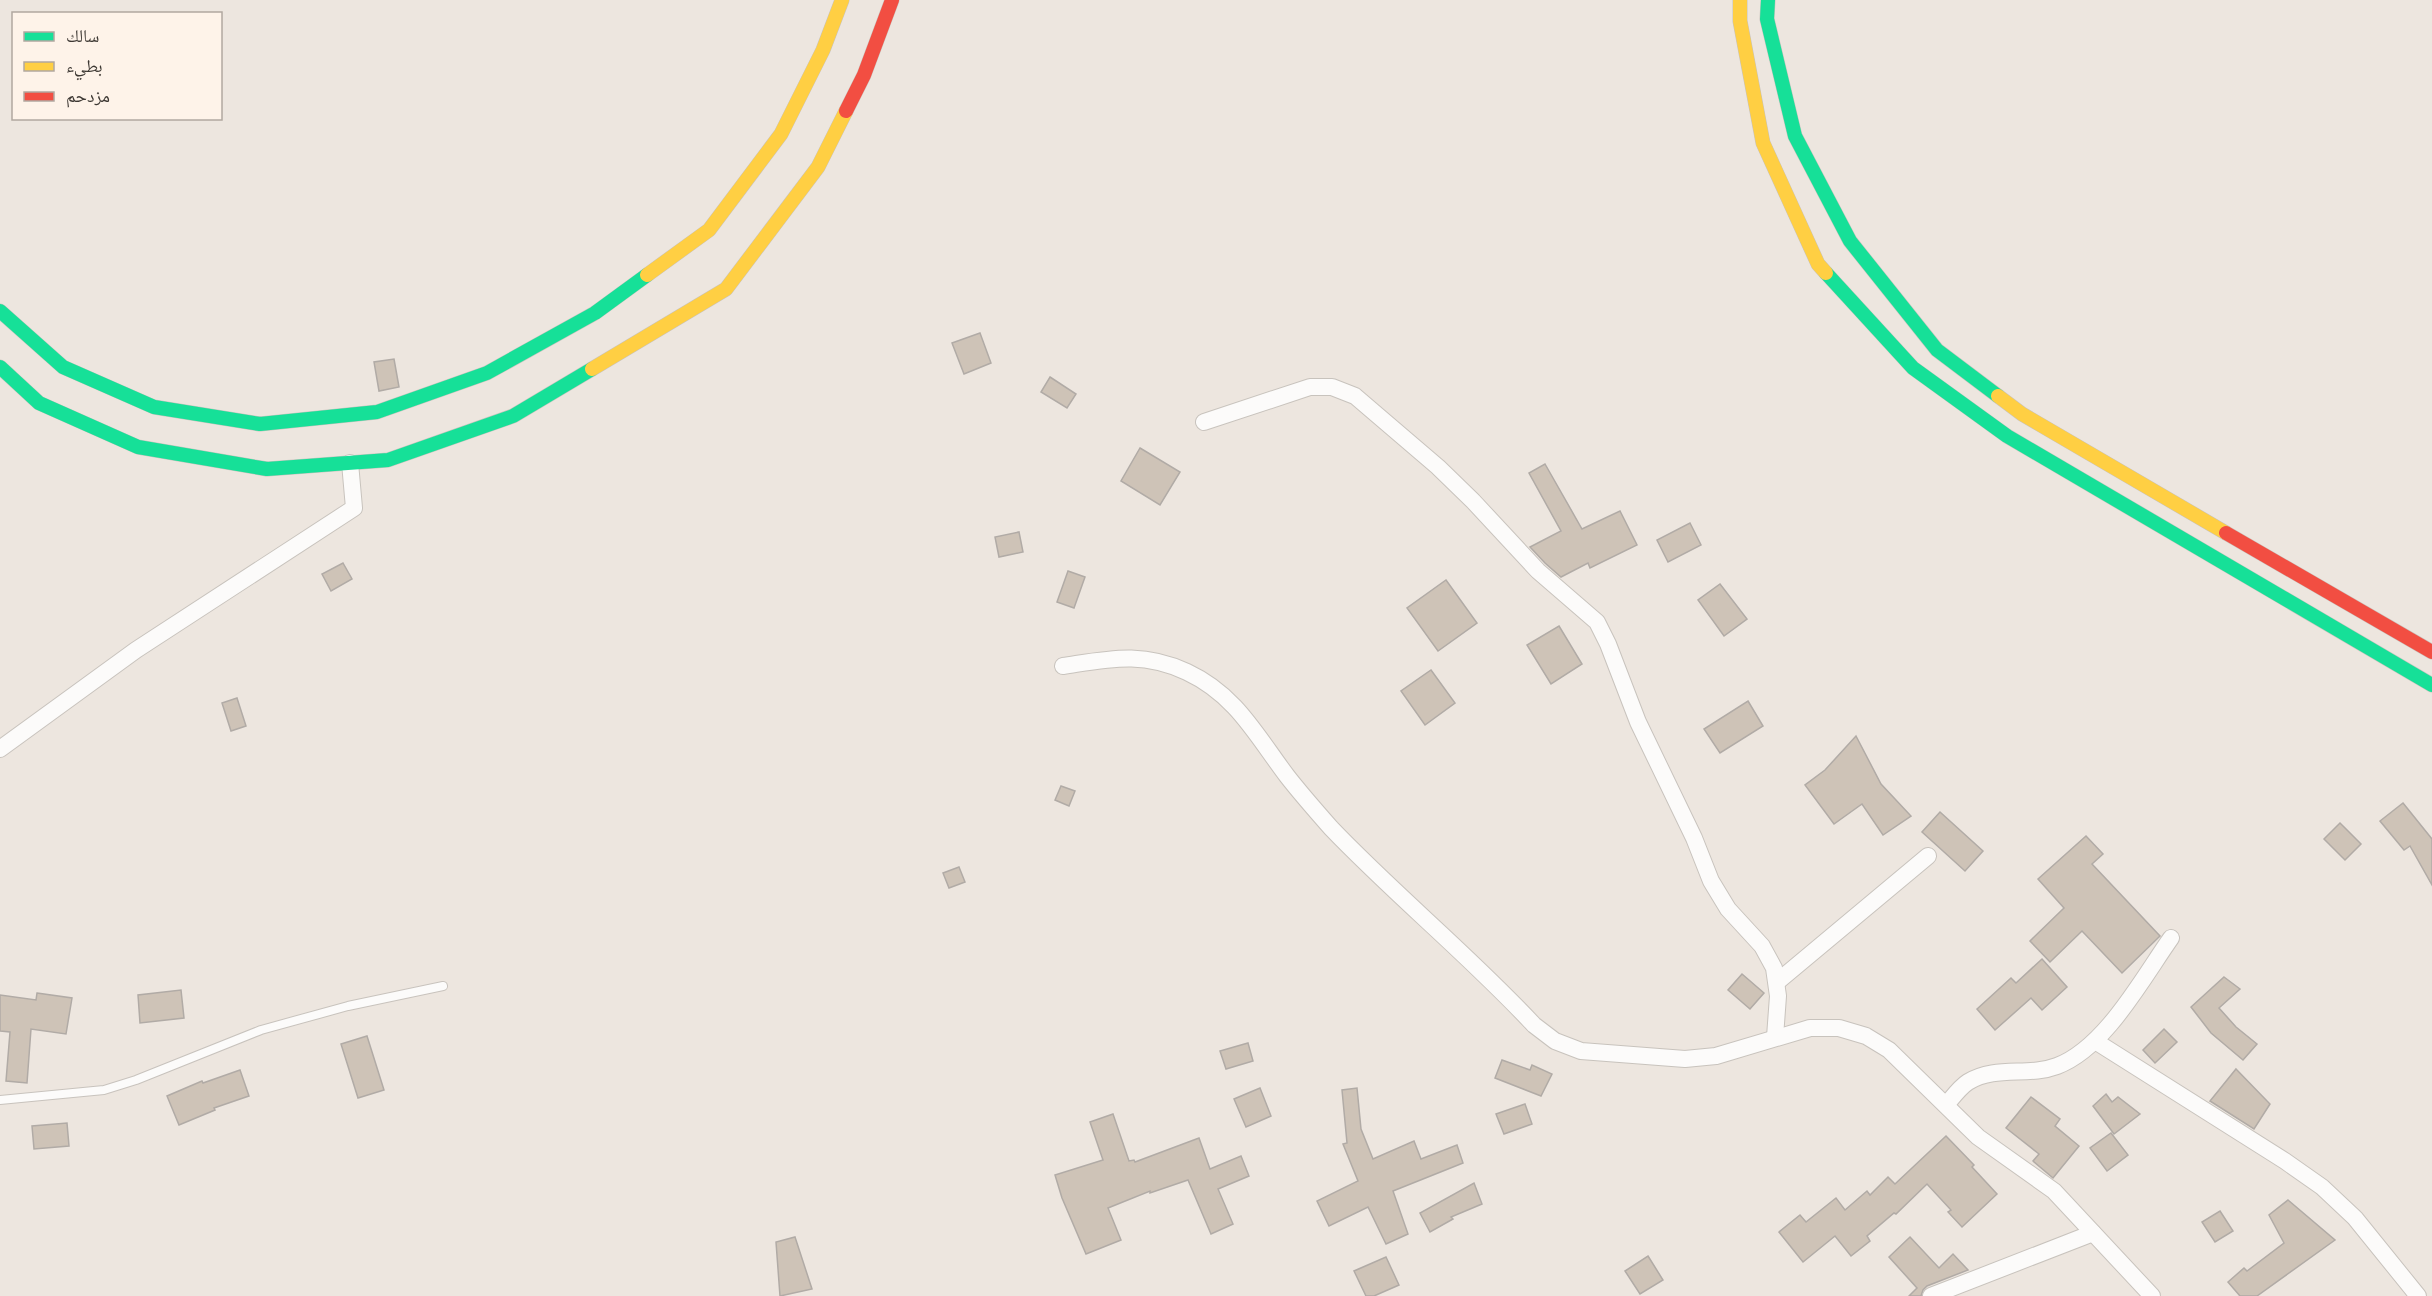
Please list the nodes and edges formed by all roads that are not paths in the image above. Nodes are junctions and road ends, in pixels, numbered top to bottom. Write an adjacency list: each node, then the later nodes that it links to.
1 (842, 0): 6 (main road)
2 (892, 0): 9 (main road)
3 (1740, 0): 5 (main road)
4 (1768, 0): 5 (main road)
5 (1795, 173): 10 (main road); 12 (main road)
6 (0, 311)
7 (0, 367): 9 (main road)
8 (1204, 422): 16 (street)
9 (350, 463): 13 (street)
10 (2432, 652)
11 (1063, 666): 18 (street)
12 (2432, 685)
13 (0, 749)
14 (1928, 856): 16 (street)
15 (2171, 938): 19 (street)
16 (1777, 982): 18 (street)
17 (443, 986): 20 (lane)
18 (1775, 1037): 21 (street)
19 (2096, 1041): 21 (street); 25 (street)
20 (0, 1100)
21 (1946, 1105): 22 (street)
22 (2093, 1233): 23 (street); 24 (street)
23 (1931, 1296)
24 (2152, 1296)
25 (2418, 1296)

